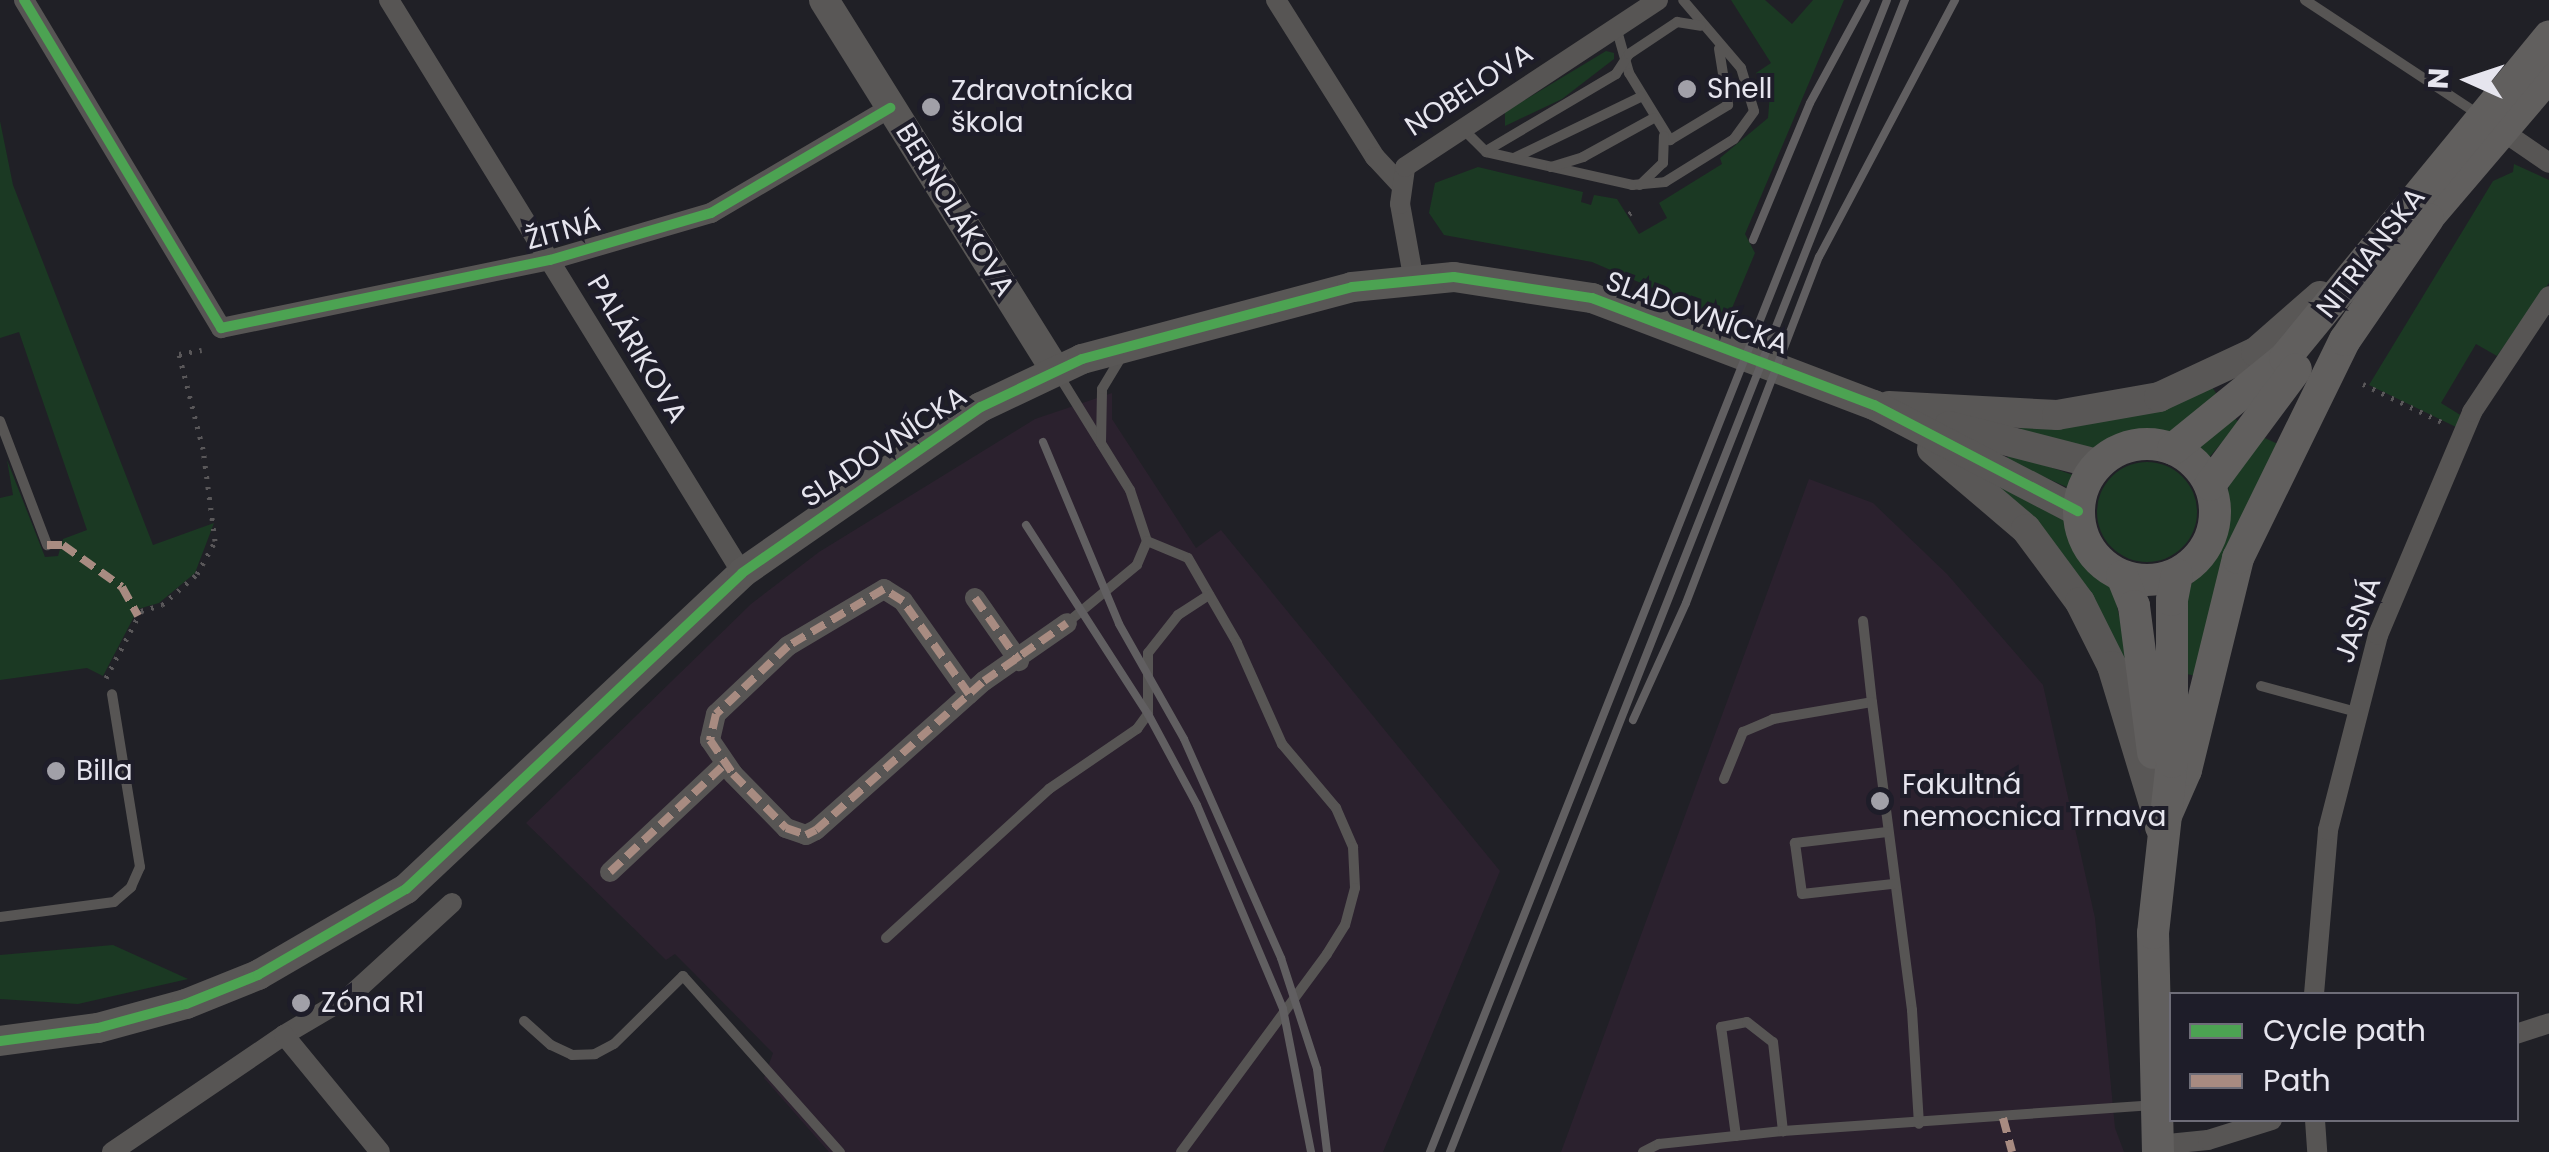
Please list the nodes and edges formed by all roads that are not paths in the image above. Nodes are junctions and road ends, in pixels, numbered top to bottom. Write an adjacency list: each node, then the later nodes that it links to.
1 (24, 0): 28 (street, ŽITNÁ)
2 (389, 0): 28 (street, PALÁRIKOVA)
3 (824, 0): 15 (street, BERNOLÁKOVA)
4 (1276, 0): 24 (street)
5 (1658, 0): 8 (street, NOBELOVA)
6 (1683, 0): 9 (lane)
7 (2305, 0): 17 (lane)
8 (1616, 27): 12 (lane); 18 (street, NOBELOVA)
9 (1706, 30): 11 (lane); 12 (lane)
10 (2549, 37): 17 (main road, NITRIANSKA)
11 (1719, 48): 19 (lane); 25 (lane)
12 (1626, 61): 14 (lane); 20 (lane)
13 (2549, 76): 17 (main road, NITRIANSKA)
14 (1642, 97): 16 (lane); 21 (lane)
15 (890, 108): 28 (street, ŽITNÁ); 32 (street, BERNOLÁKOVA)
16 (1654, 118): 19 (lane); 23 (lane)
17 (2490, 122): 22 (street); 26 (main road, NITRIANSKA); 27 (main road, NITRIANSKA)
18 (1462, 128): 20 (lane); 24 (street, NOBELOVA)
19 (1664, 136): 25 (lane)
20 (1486, 152): 21 (lane)
21 (1514, 158): 23 (lane)
22 (2549, 163)
23 (1550, 167): 25 (lane)
24 (1399, 183): 29 (street)
25 (1640, 186)
26 (2428, 219): 38 (main road, NITRIANSKA); 57 (main road)
27 (2386, 231): 33 (street); 36 (main road, NITRIANSKA)
28 (550, 260): 42 (street, PALÁRIKOVA)
29 (1413, 276): 31 (street, SLADOVNÍCKA); 33 (street, SLADOVNÍCKA)
30 (2549, 296): 54 (street, JASNÁ)
31 (1146, 341): 32 (street, SLADOVNÍCKA); 35 (lane)
32 (1055, 369): 35 (lane); 42 (street, SLADOVNÍCKA)
33 (1874, 405): 37 (street, SLADOVNÍCKA); 39 (street, SLADOVNÍCKA); 57 (street)
34 (0, 421): 41 (lane)
35 (1101, 444): 40 (lane)
36 (2174, 449): 37 (main road); 38 (main road)
37 (2098, 464): 39 (main road)
38 (2210, 485): 43 (main road)
39 (2078, 511): 44 (main road)
40 (1146, 542): 45 (lane); 48 (lane)
41 (47, 545)
42 (742, 573): 69 (street, SLADOVNÍCKA)
43 (2178, 574): 44 (main road); 57 (main road)
44 (2122, 576): 57 (main road)
45 (1209, 595): 63 (lane); 80 (lane)
46 (975, 598): 49 (street)
47 (1863, 621): 53 (lane)
48 (1067, 623): 49 (street)
49 (1019, 661): 52 (street)
50 (2261, 686): 54 (lane)
51 (112, 694): 62 (lane)
52 (969, 694): 55 (street); 55 (street)
53 (1872, 702): 56 (lane); 58 (lane)
54 (2358, 712): 64 (street, JASNÁ)
55 (724, 764): 59 (street)
56 (1724, 778)
57 (2161, 826): 70 (main road)
58 (1887, 832): 60 (lane); 60 (lane)
59 (610, 872)
60 (1893, 884): 73 (lane)
61 (452, 903): 68 (street)
62 (0, 916)
63 (886, 938)
64 (2314, 992)
65 (524, 1021): 79 (lane)
66 (2549, 1023): 67 (street)
67 (2519, 1033)
68 (284, 1034): 77 (street); 78 (street)
69 (0, 1041)
70 (2154, 1105): 73 (lane); 76 (main road)
71 (2266, 1122): 76 (street)
72 (2314, 1122): 82 (street)
73 (1919, 1124): 74 (lane)
74 (1783, 1131): 75 (lane); 75 (lane)
75 (1736, 1136): 81 (lane)
76 (2158, 1149)
77 (112, 1152)
78 (380, 1152)
79 (840, 1152)
80 (1181, 1152)
81 (1643, 1152)
82 (2317, 1152)

